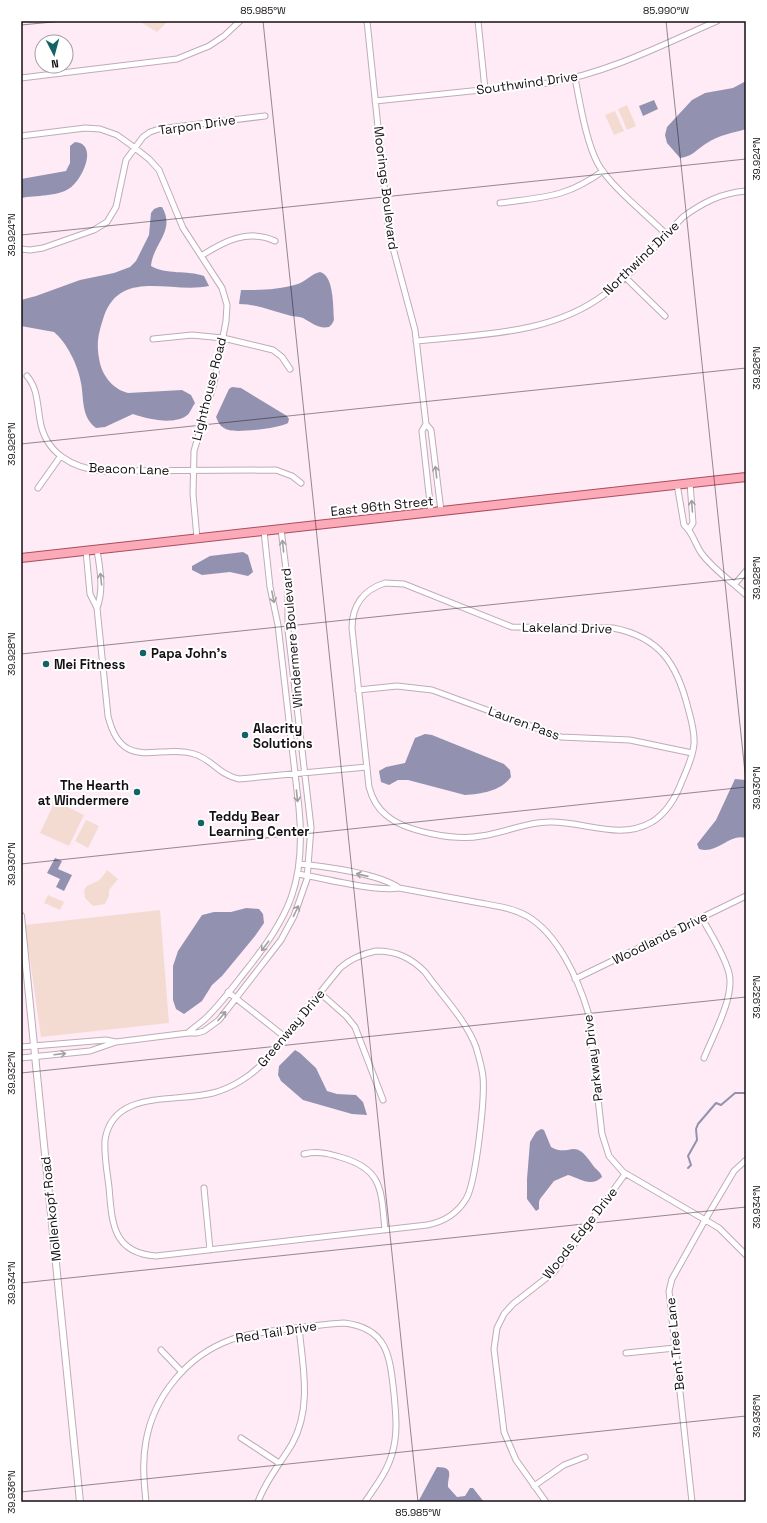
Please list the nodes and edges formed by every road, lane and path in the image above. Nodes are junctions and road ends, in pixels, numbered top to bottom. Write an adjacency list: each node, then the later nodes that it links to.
1 (240, 21): 5 (street)
2 (367, 21): 8 (street, Moorings Boulevard)
3 (478, 21): 7 (street)
4 (717, 21): 6 (street, Southwind Drive)
5 (21, 78)
6 (575, 78): 7 (street, Southwind Drive); 12 (street)
7 (485, 89): 8 (street, Southwind Drive)
8 (375, 101): 23 (street, Moorings Boulevard)
9 (265, 116): 11 (street, Tarpon Drive)
10 (21, 136): 11 (street, Lighthouse Road)
11 (135, 148): 17 (street, Tarpon Drive); 18 (street, Lighthouse Road)
12 (603, 171): 14 (street); 15 (street)
13 (746, 191): 15 (street, Northwind Drive)
14 (500, 203)
15 (666, 234): 19 (street, Northwind Drive)
16 (275, 242): 18 (street)
17 (21, 249)
18 (201, 256): 21 (street, Lighthouse Road)
19 (625, 277): 20 (street); 23 (street, Northwind Drive)
20 (664, 316)
21 (223, 338): 22 (street); 24 (street); 28 (street, Lighthouse Road)
22 (153, 339)
23 (416, 341): 26 (street, Moorings Boulevard)
24 (290, 369)
25 (27, 376): 27 (street, Beacon Lane)
26 (426, 424): 34 (street, Moorings Boulevard, one-way to 26); 35 (street, Moorings Boulevard)
27 (60, 457): 28 (street, Beacon Lane); 33 (street)
28 (193, 471): 30 (street, Beacon Lane); 39 (street, Lighthouse Road)
29 (746, 477): 31 (main road, East 96th Street)
30 (301, 483)
31 (690, 483): 32 (main road, East 96th Street); 37 (street, one-way to 31)
32 (677, 484): 34 (main road, East 96th Street); 37 (street)
33 (38, 488)
34 (441, 511): 35 (main road, East 96th Street)
35 (431, 512): 36 (main road, East 96th Street)
36 (281, 529): 38 (main road, East 96th Street); 50 (street, Windermere Boulevard, one-way to 36)
37 (689, 529): 44 (street)
38 (264, 531): 39 (main road, East 96th Street); 51 (street, Windermere Boulevard, one-way to 51)
39 (197, 538): 40 (main road, East 96th Street)
40 (97, 550): 41 (main road, East 96th Street); 46 (street, one-way to 40)
41 (86, 551): 42 (main road, East 96th Street); 46 (street)
42 (21, 558)
43 (746, 571): 44 (street)
44 (734, 584): 45 (street)
45 (746, 595)
46 (97, 608): 51 (street)
47 (358, 690): 48 (street, Lauren Pass); 48 (street, Lakeland Drive); 49 (street, Lakeland Drive)
48 (692, 753): 49 (street, Lakeland Drive)
49 (367, 767): 50 (street)
50 (305, 774): 51 (street); 53 (street, Windermere Boulevard)
51 (295, 775): 52 (street, Windermere Boulevard, one-way to 52)
52 (300, 864): 53 (street, Parkway Drive); 54 (street, Windermere Boulevard)
53 (309, 865): 55 (street, Windermere Boulevard); 56 (street, Parkway Drive, one-way to 53)
54 (298, 874): 55 (street, Parkway Drive); 61 (street, Windermere Boulevard, one-way to 61)
55 (308, 876): 56 (street, Parkway Drive); 63 (street, Windermere Boulevard, one-way to 55)
56 (399, 888): 60 (street, Parkway Drive)
57 (746, 896): 59 (street, Woodlands Drive)
58 (21, 916): 67 (street, Mollenkopf Road)
59 (702, 918): 60 (street, Woodlands Drive); 71 (street)
60 (575, 979): 75 (street, Parkway Drive)
61 (228, 992): 63 (street); 64 (street, Windermere Boulevard)
62 (320, 993): 65 (street, Greenway Drive); 72 (street); 78 (street, Greenway Drive)
63 (236, 998): 64 (street, Windermere Boulevard, one-way to 63); 65 (street)
64 (188, 1033): 66 (street, Windermere Boulevard)
65 (285, 1037): 79 (street, Greenway Drive)
66 (116, 1042): 67 (street, Windermere Boulevard); 69 (street, Windermere Boulevard, one-way to 66)
67 (34, 1045): 68 (street, Windermere Boulevard); 69 (street, Mollenkopf Road)
68 (21, 1047)
69 (36, 1057): 70 (street, Windermere Boulevard); 90 (street, Mollenkopf Road)
70 (21, 1058)
71 (704, 1058)
72 (383, 1100)
73 (304, 1154): 78 (street)
74 (746, 1160): 77 (street, Bent Tree Lane)
75 (625, 1174): 77 (street, Parkway Drive); 89 (street, Woods Edge Drive)
76 (204, 1188): 79 (street)
77 (705, 1220): 80 (street, Parkway Drive); 82 (street, Bent Tree Lane)
78 (385, 1230): 79 (street, Greenway Drive)
79 (210, 1250)
80 (746, 1255)
81 (299, 1328): 85 (street, Red Tail Drive); 88 (street); 93 (street, Red Tail Drive)
82 (675, 1348): 84 (street); 95 (street, Bent Tree Lane)
83 (161, 1350): 85 (street)
84 (626, 1353)
85 (182, 1372): 91 (street, Red Tail Drive)
86 (241, 1438): 88 (street)
87 (585, 1458): 89 (street)
88 (279, 1463): 92 (street)
89 (534, 1486): 94 (street, Woods Edge Drive)
90 (80, 1502)
91 (146, 1502)
92 (258, 1502)
93 (365, 1502)
94 (546, 1502)
95 (692, 1502)

